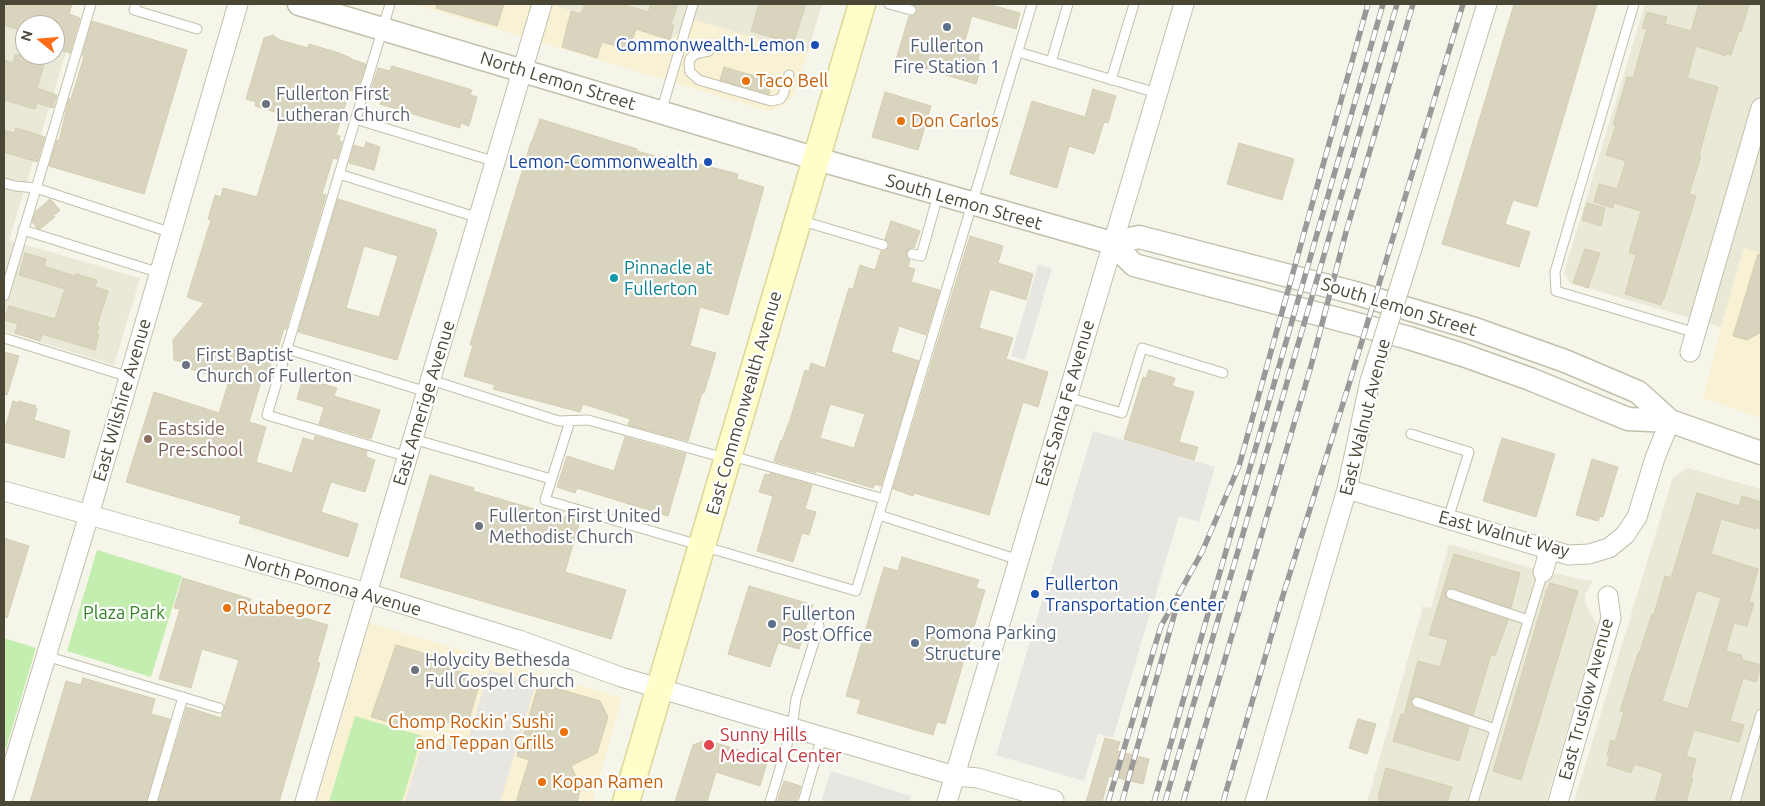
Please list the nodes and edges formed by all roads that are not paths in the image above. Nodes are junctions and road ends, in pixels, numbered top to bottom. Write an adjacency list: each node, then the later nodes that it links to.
1 (92, 4): 33 (lane)
2 (136, 4): 17 (lane)
3 (238, 4): 39 (street, East Wilshire Avenue)
4 (300, 4): 18 (street, North Lemon Street)
5 (390, 4): 18 (lane)
6 (542, 4): 22 (street, East Amerige Avenue)
7 (694, 4): 27 (lane)
8 (862, 4): 29 (main road, East Commonwealth Avenue)
9 (889, 4): 16 (lane)
10 (1032, 4): 20 (lane)
11 (1068, 4): 21 (lane)
12 (1134, 4): 24 (lane)
13 (1184, 4): 25 (street, East Santa Fe Avenue)
14 (1486, 4): 60 (street, East Walnut Avenue, bridge)
15 (1634, 4): 45 (lane)
16 (911, 10)
17 (197, 29)
18 (382, 29): 22 (street, North Lemon Street); 28 (lane)
19 (709, 51): 23 (lane)
20 (1018, 52): 21 (lane); 35 (lane)
21 (1051, 62): 24 (lane)
22 (522, 71): 27 (street, North Lemon Street); 30 (street, East Amerige Avenue)
23 (789, 75)
24 (1111, 80): 25 (lane)
25 (1157, 93): 40 (street, East Santa Fe Avenue)
26 (1761, 108): 45 (street)
27 (661, 112): 29 (street, North Lemon Street)
28 (355, 119): 30 (lane); 31 (lane)
29 (817, 159): 34 (street, South Lemon Street); 37 (main road, East Commonwealth Avenue)
30 (496, 162): 36 (street, East Amerige Avenue)
31 (339, 174): 36 (lane); 47 (lane)
32 (4, 183): 33 (lane)
33 (36, 188): 38 (lane); 39 (lane)
34 (938, 194): 35 (street, South Lemon Street); 42 (lane)
35 (972, 204): 40 (street, South Lemon Street); 62 (lane)
36 (479, 218): 51 (street, East Amerige Avenue)
37 (799, 220): 41 (lane); 58 (main road, East Commonwealth Avenue)
38 (23, 230): 43 (lane); 44 (lane)
39 (172, 233): 43 (street, East Wilshire Avenue)
40 (1112, 244): 52 (street, East Santa Fe Avenue); 54 (street, South Lemon Street); 54 (street, South Lemon Street)
41 (883, 245)
42 (912, 254)
43 (160, 273): 50 (street, East Wilshire Avenue)
44 (4, 296)
45 (1696, 333): 48 (street)
46 (4, 338): 50 (lane)
47 (287, 349): 51 (lane); 56 (lane)
48 (1690, 352)
49 (1223, 373): 52 (lane)
50 (129, 377): 63 (street, East Wilshire Avenue)
51 (429, 386): 53 (lane); 56 (street, East Amerige Avenue)
52 (1067, 397): 68 (street, East Santa Fe Avenue)
53 (570, 421): 58 (lane); 59 (lane)
54 (1670, 421): 57 (street, South Lemon Street); 67 (street, East Walnut Way)
55 (1411, 434): 65 (lane)
56 (411, 448): 59 (lane); 70 (street, East Amerige Avenue)
57 (1761, 453)
58 (728, 457): 62 (lane); 66 (main road, East Commonwealth Avenue)
59 (551, 479): 66 (lane)
60 (1347, 489): 65 (street, East Walnut Way); 95 (street, East Walnut Avenue)
61 (4, 491): 63 (street, North Pomona Avenue)
62 (884, 499): 64 (lane)
63 (89, 515): 70 (street, North Pomona Avenue); 75 (street, East Wilshire Avenue)
64 (879, 515): 66 (lane); 68 (lane)
65 (1448, 519): 67 (street, East Walnut Way)
66 (702, 546): 77 (main road, East Commonwealth Avenue)
67 (1550, 549): 69 (street)
68 (1019, 560): 86 (street, East Santa Fe Avenue)
69 (1543, 572): 73 (lane)
70 (367, 593): 77 (street, North Pomona Avenue); 90 (street, East Amerige Avenue)
71 (1451, 594): 73 (lane)
72 (1608, 596): 97 (street, East Truslow Avenue)
73 (1528, 620): 84 (lane)
74 (818, 626): 83 (lane)
75 (46, 656): 76 (lane); 87 (street, East Wilshire Avenue)
76 (147, 686): 78 (lane); 79 (lane)
77 (660, 688): 83 (street, North Pomona Avenue); 91 (main road, East Commonwealth Avenue)
78 (144, 696)
79 (183, 697): 81 (lane); 89 (lane)
80 (1417, 702): 84 (lane)
81 (219, 708)
82 (1761, 714): 98 (lane)
83 (792, 728): 85 (street, North Pomona Avenue); 92 (lane)
84 (1495, 729): 96 (lane)
85 (822, 737): 86 (street, North Pomona Avenue); 93 (lane)
86 (955, 776): 88 (street, North Pomona Avenue); 94 (street, East Santa Fe Avenue)
87 (4, 795)
88 (1054, 800)
89 (152, 802)
90 (305, 802)
91 (626, 802)
92 (770, 802)
93 (803, 802)
94 (947, 802)
95 (1255, 802)
96 (1473, 802)
97 (1558, 802)
98 (1735, 802)

